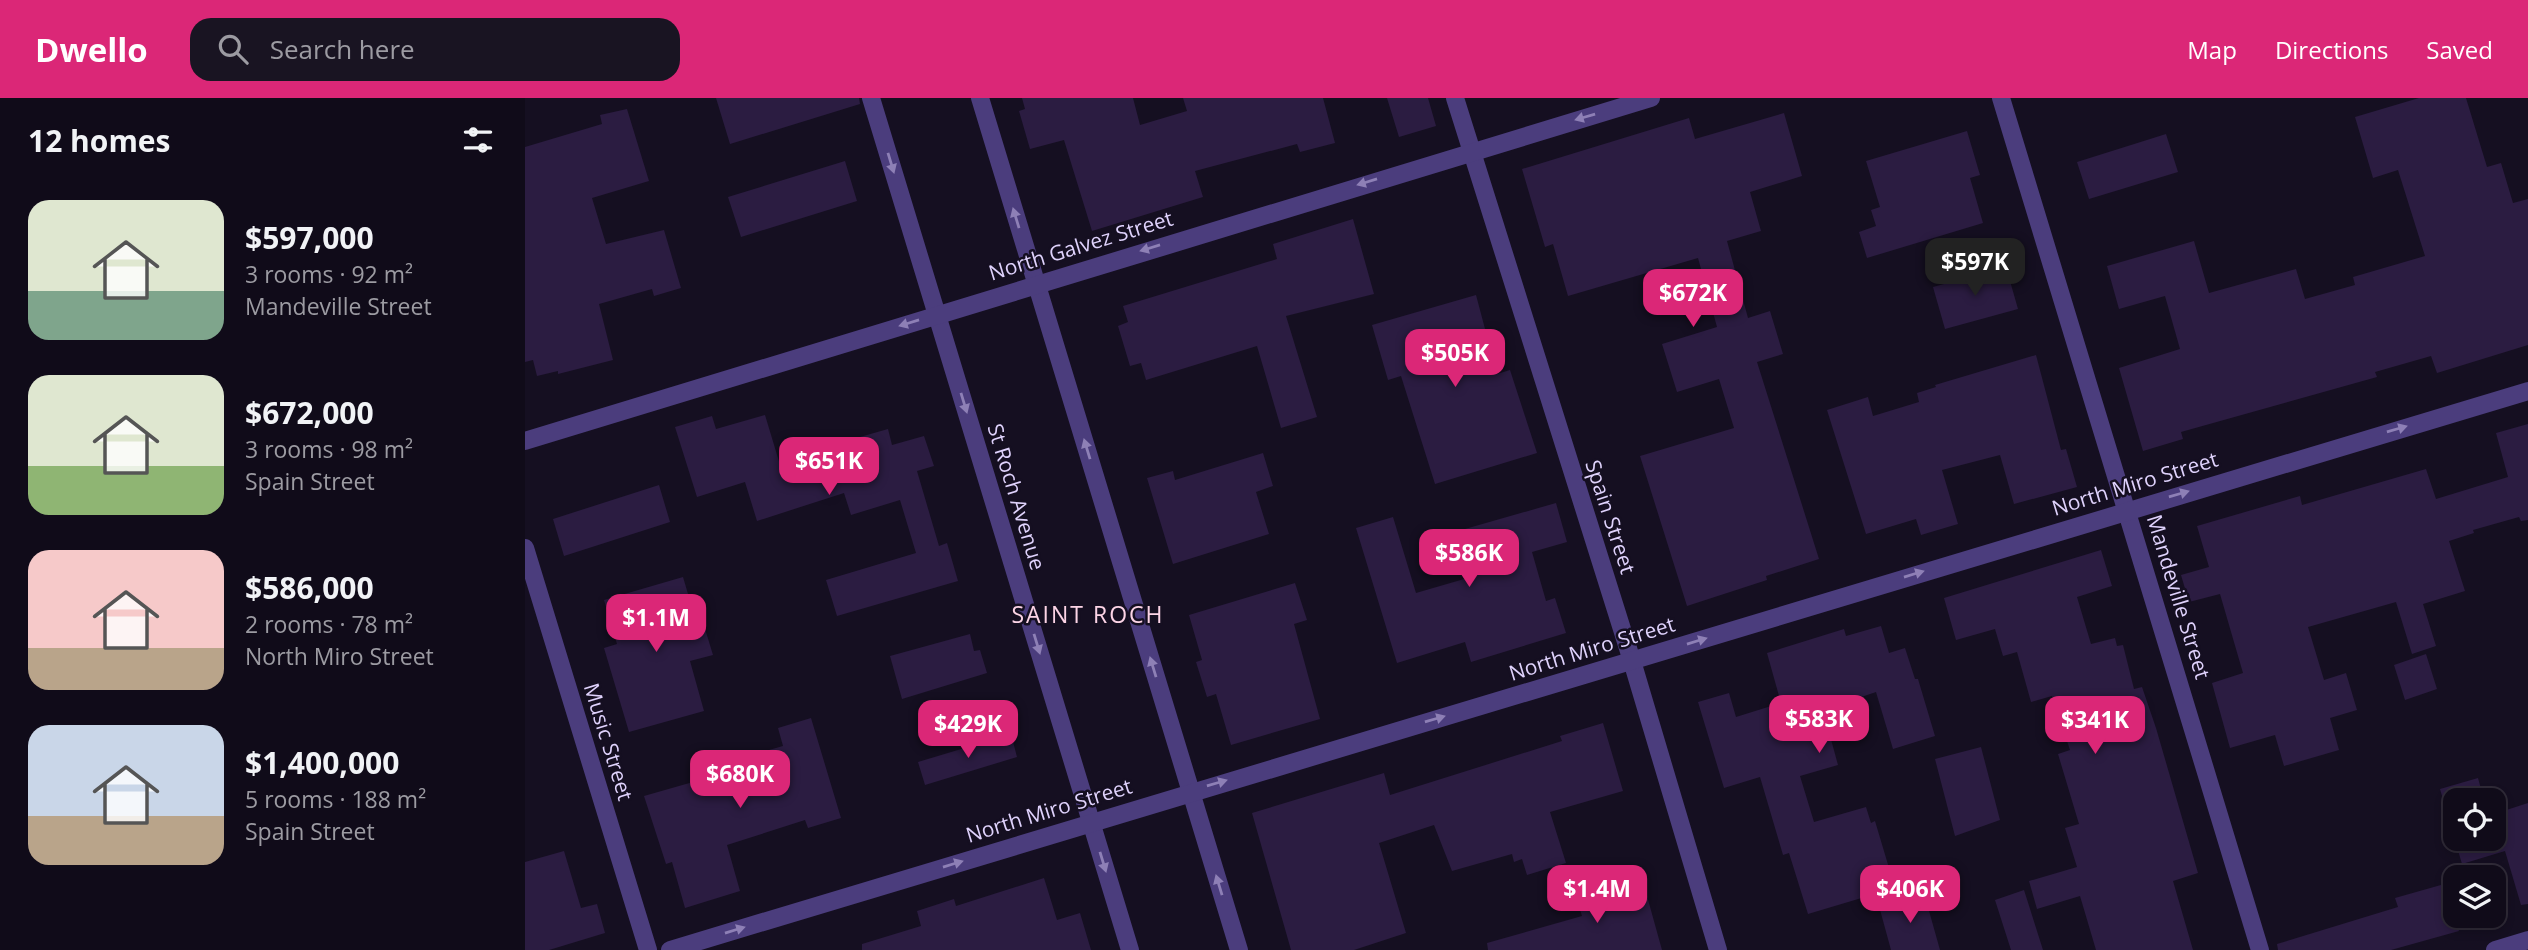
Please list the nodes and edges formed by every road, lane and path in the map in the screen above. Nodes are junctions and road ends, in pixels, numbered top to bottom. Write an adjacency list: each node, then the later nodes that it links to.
1 (871, 98): 8 (street, St Roch Avenue, one-way to 8)
2 (980, 98): 7 (street, one-way to 2)
3 (1455, 98): 6 (street, Spain Street)
4 (1651, 98): 6 (street, North Galvez Street, one-way to 6)
5 (2001, 98): 11 (street, Mandeville Street)
6 (1470, 151): 7 (street, North Galvez Street, one-way to 7); 13 (street, Spain Street)
7 (1036, 283): 8 (street, North Galvez Street); 14 (street, one-way to 7)
8 (937, 314): 10 (street, North Galvez Street, one-way to 10); 15 (street, St Roch Avenue, one-way to 15)
9 (2528, 391): 11 (street, North Miro Street, one-way to 9)
10 (525, 441)
11 (2127, 509): 13 (street, North Miro Street, one-way to 11); 22 (street, Mandeville Street)
12 (525, 548): 17 (street, Music Street)
13 (1632, 661): 14 (street, North Miro Street, one-way to 13); 21 (street, Spain Street)
14 (1191, 791): 15 (street, North Miro Street); 20 (street, one-way to 14)
15 (1091, 822): 18 (street, North Miro Street, one-way to 15); 19 (street, St Roch Avenue, one-way to 19)
16 (2528, 940): 23 (street)
17 (647, 950)
18 (670, 950)
19 (1130, 950)
20 (1239, 950)
21 (1718, 950)
22 (2260, 950)
23 (2495, 950)

